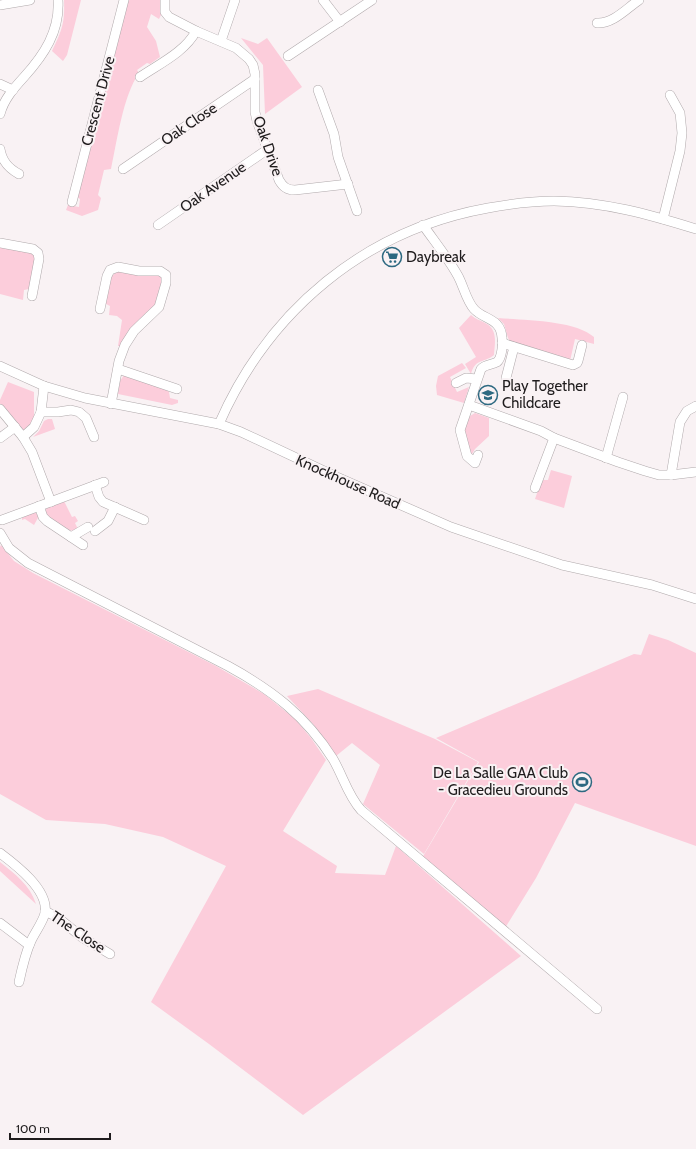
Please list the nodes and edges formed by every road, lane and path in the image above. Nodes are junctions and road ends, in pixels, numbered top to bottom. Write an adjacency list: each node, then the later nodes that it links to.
1 (30, 0): 9 (street)
2 (58, 0): 18 (street)
3 (124, 0): 27 (street, Crescent Drive)
4 (165, 0): 12 (street, Oak Drive)
5 (234, 0): 13 (street)
6 (323, 0): 10 (street)
7 (372, 0): 10 (street)
8 (639, 0): 11 (street)
9 (0, 5)
10 (340, 22): 14 (street)
11 (597, 23)
12 (196, 31): 13 (street, Oak Drive); 15 (street)
13 (221, 41): 16 (street, Oak Drive)
14 (288, 56)
15 (140, 77)
16 (255, 79): 22 (street, Oak Drive); 24 (street, Oak Close)
17 (0, 84): 18 (street)
18 (13, 90): 21 (street)
19 (318, 90): 26 (street)
20 (670, 95): 29 (street)
21 (0, 114)
22 (268, 148): 26 (street, Oak Drive); 30 (street, Oak Avenue)
23 (0, 149): 25 (street)
24 (122, 169)
25 (19, 174)
26 (348, 184): 28 (street)
27 (72, 202)
28 (357, 210)
29 (663, 219): 31 (street); 32 (street)
30 (158, 225)
31 (423, 226): 36 (street); 52 (street)
32 (696, 230)
33 (0, 243): 34 (street)
34 (32, 296)
35 (100, 309): 40 (street)
36 (502, 343): 38 (street); 42 (street)
37 (582, 345): 38 (street)
38 (514, 347): 41 (street)
39 (0, 366): 44 (street, Knockhouse Road)
40 (118, 369): 45 (street); 47 (street)
41 (506, 378)
42 (477, 379): 43 (street); 48 (street)
43 (456, 383)
44 (44, 386): 47 (street, Knockhouse Road); 51 (street)
45 (177, 389)
46 (623, 397): 61 (street)
47 (111, 404): 52 (street, Knockhouse Road)
48 (469, 405): 57 (street); 60 (street)
49 (696, 406): 63 (street)
50 (0, 409): 53 (street)
51 (41, 412): 54 (street); 55 (street)
52 (219, 424): 73 (street, Knockhouse Road)
53 (15, 427): 54 (street); 56 (street)
54 (22, 437): 65 (street)
55 (94, 437)
56 (0, 438)
57 (554, 438): 59 (street); 64 (street)
58 (585, 438): 59 (street)
59 (582, 448): 61 (street)
60 (478, 455)
61 (606, 458): 63 (street)
62 (696, 472): 63 (street)
63 (671, 475)
64 (535, 488)
65 (51, 502): 66 (street); 67 (street)
66 (39, 506): 68 (street); 71 (street)
67 (115, 507): 69 (street); 71 (street)
68 (2, 520)
69 (144, 520)
70 (0, 534): 80 (street)
71 (71, 537): 72 (street)
72 (83, 545)
73 (696, 599)
74 (0, 853): 75 (street)
75 (45, 911): 77 (street); 78 (street, The Close)
76 (0, 923): 77 (street)
77 (29, 945): 79 (street)
78 (110, 954)
79 (19, 982)
80 (597, 1009)

